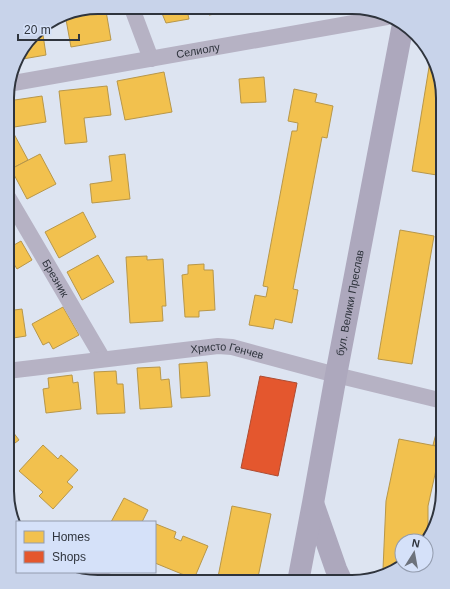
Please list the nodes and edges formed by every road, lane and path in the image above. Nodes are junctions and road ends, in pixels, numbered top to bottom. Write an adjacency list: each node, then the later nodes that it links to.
1 (133, 14): 4 (street)
2 (379, 19): 4 (street, Селиолу)
3 (402, 30): 9 (main road, бул. Велики Преслав)
4 (151, 59): 5 (street, Селиолу)
5 (16, 83)
6 (14, 207): 7 (street, Брезник)
7 (103, 359): 8 (street, Христо Генчев); 9 (street, Христо Генчев)
8 (14, 370)
9 (336, 375): 10 (street, Христо Генчев); 11 (main road, бул. Велики Преслав)
10 (436, 399)
11 (314, 504): 12 (main road, бул. Велики Преслав); 13 (main road)
12 (299, 575)
13 (339, 575)

